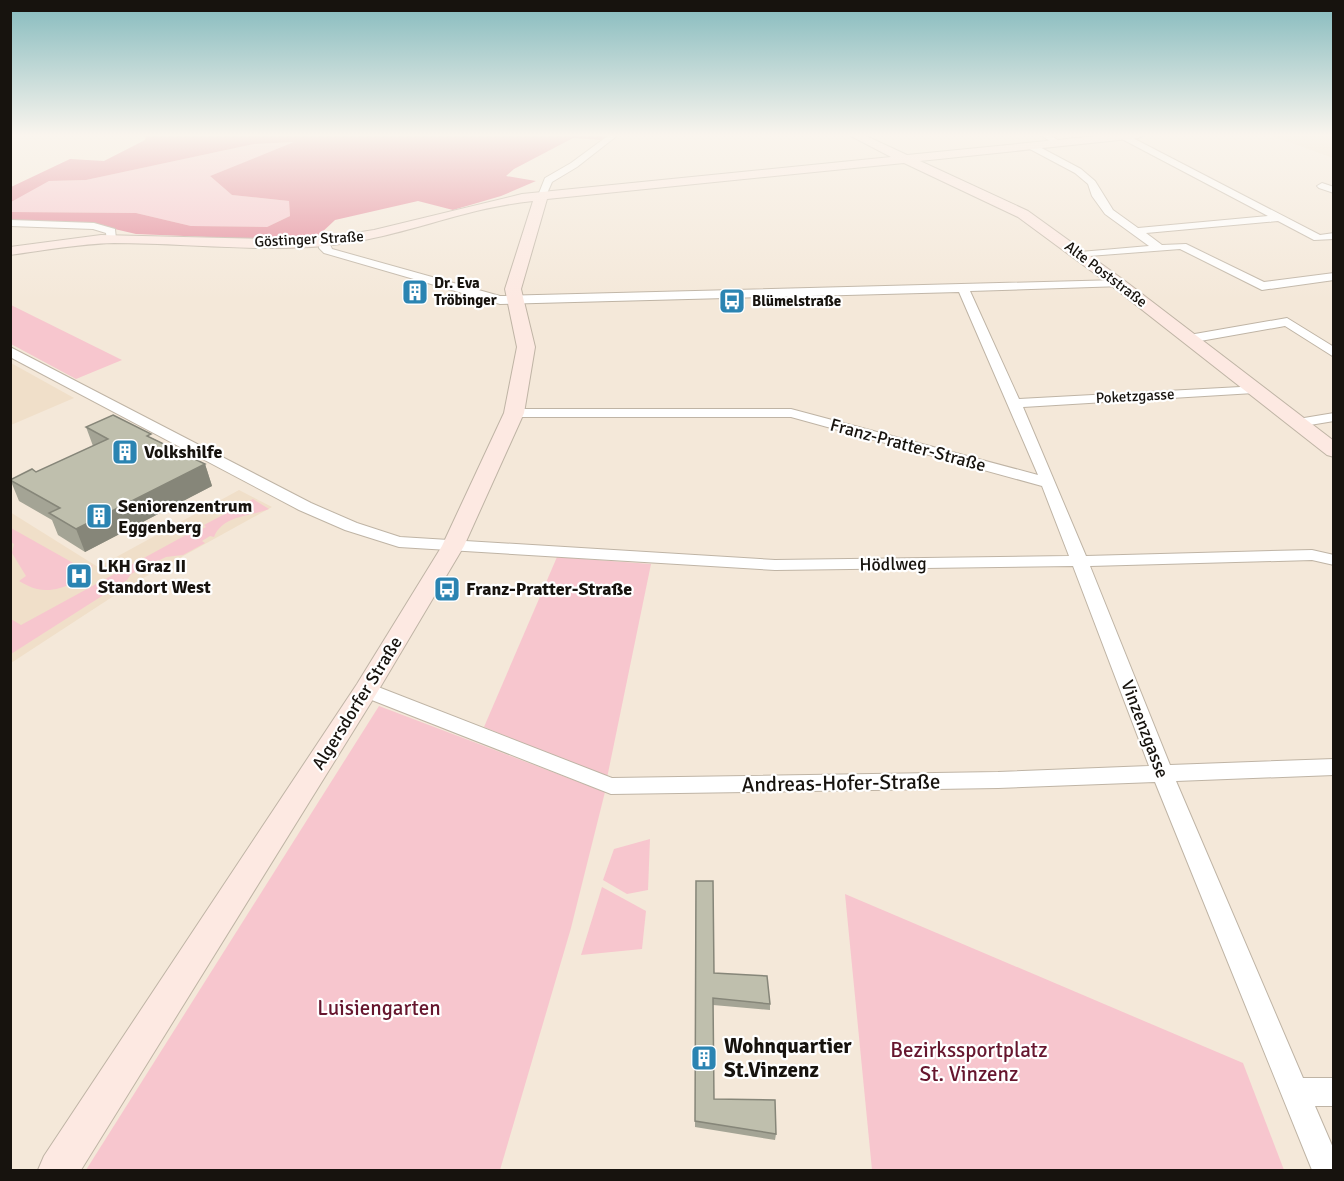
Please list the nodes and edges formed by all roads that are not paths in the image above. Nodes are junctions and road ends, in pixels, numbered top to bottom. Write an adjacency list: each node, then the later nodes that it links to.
1 (543, 190): 6 (street)
2 (590, 190): 6 (main road, Göstinger Straße)
3 (971, 190): 15 (main road, Alte Poststraße)
4 (1095, 190): 9 (street)
5 (1227, 190): 7 (street)
6 (541, 195): 12 (main road, Göstinger Straße); 19 (main road, Algersdorfer Straße)
7 (1281, 218): 9 (street); 10 (street)
8 (10, 223): 11 (street)
9 (1135, 231): 13 (street)
10 (1334, 236)
11 (111, 239): 12 (main road, Göstinger Straße); 14 (main road, Göstinger Straße)
12 (324, 242): 19 (street)
13 (1158, 247): 15 (street); 16 (street)
14 (10, 251)
15 (1080, 255): 17 (main road, Alte Poststraße)
16 (1334, 276)
17 (1119, 284): 18 (street); 20 (main road, Alte Poststraße)
18 (963, 288): 19 (street); 24 (street, Vinzenzgasse)
19 (514, 300): 25 (main road, Algersdorfer Straße)
20 (1189, 339): 22 (street); 23 (main road, Alte Poststraße)
21 (10, 351): 30 (street)
22 (1334, 353)
23 (1254, 389): 24 (street, Poketzgasse); 27 (main road, Alte Poststraße)
24 (1016, 403): 29 (street, Vinzenzgasse)
25 (514, 414): 29 (street, Franz-Pratter-Straße); 30 (main road, Algersdorfer Straße)
26 (1334, 417): 27 (street)
27 (1298, 423): 28 (main road, Alte Poststraße)
28 (1334, 451)
29 (1049, 483): 32 (street, Vinzenzgasse)
30 (453, 546): 32 (street, Hödlweg); 33 (main road, Algersdorfer Straße)
31 (1334, 560): 32 (street, Hödlweg)
32 (1080, 561): 35 (street, Vinzenzgasse)
33 (366, 690): 35 (street, Andreas-Hofer-Straße); 38 (main road, Algersdorfer Straße)
34 (1334, 767): 35 (street, Andreas-Hofer-Straße)
35 (1162, 773): 36 (street, Vinzenzgasse)
36 (1295, 1092): 37 (street); 39 (street, Vinzenzgasse)
37 (1334, 1092)
38 (58, 1170)
39 (1327, 1170)

